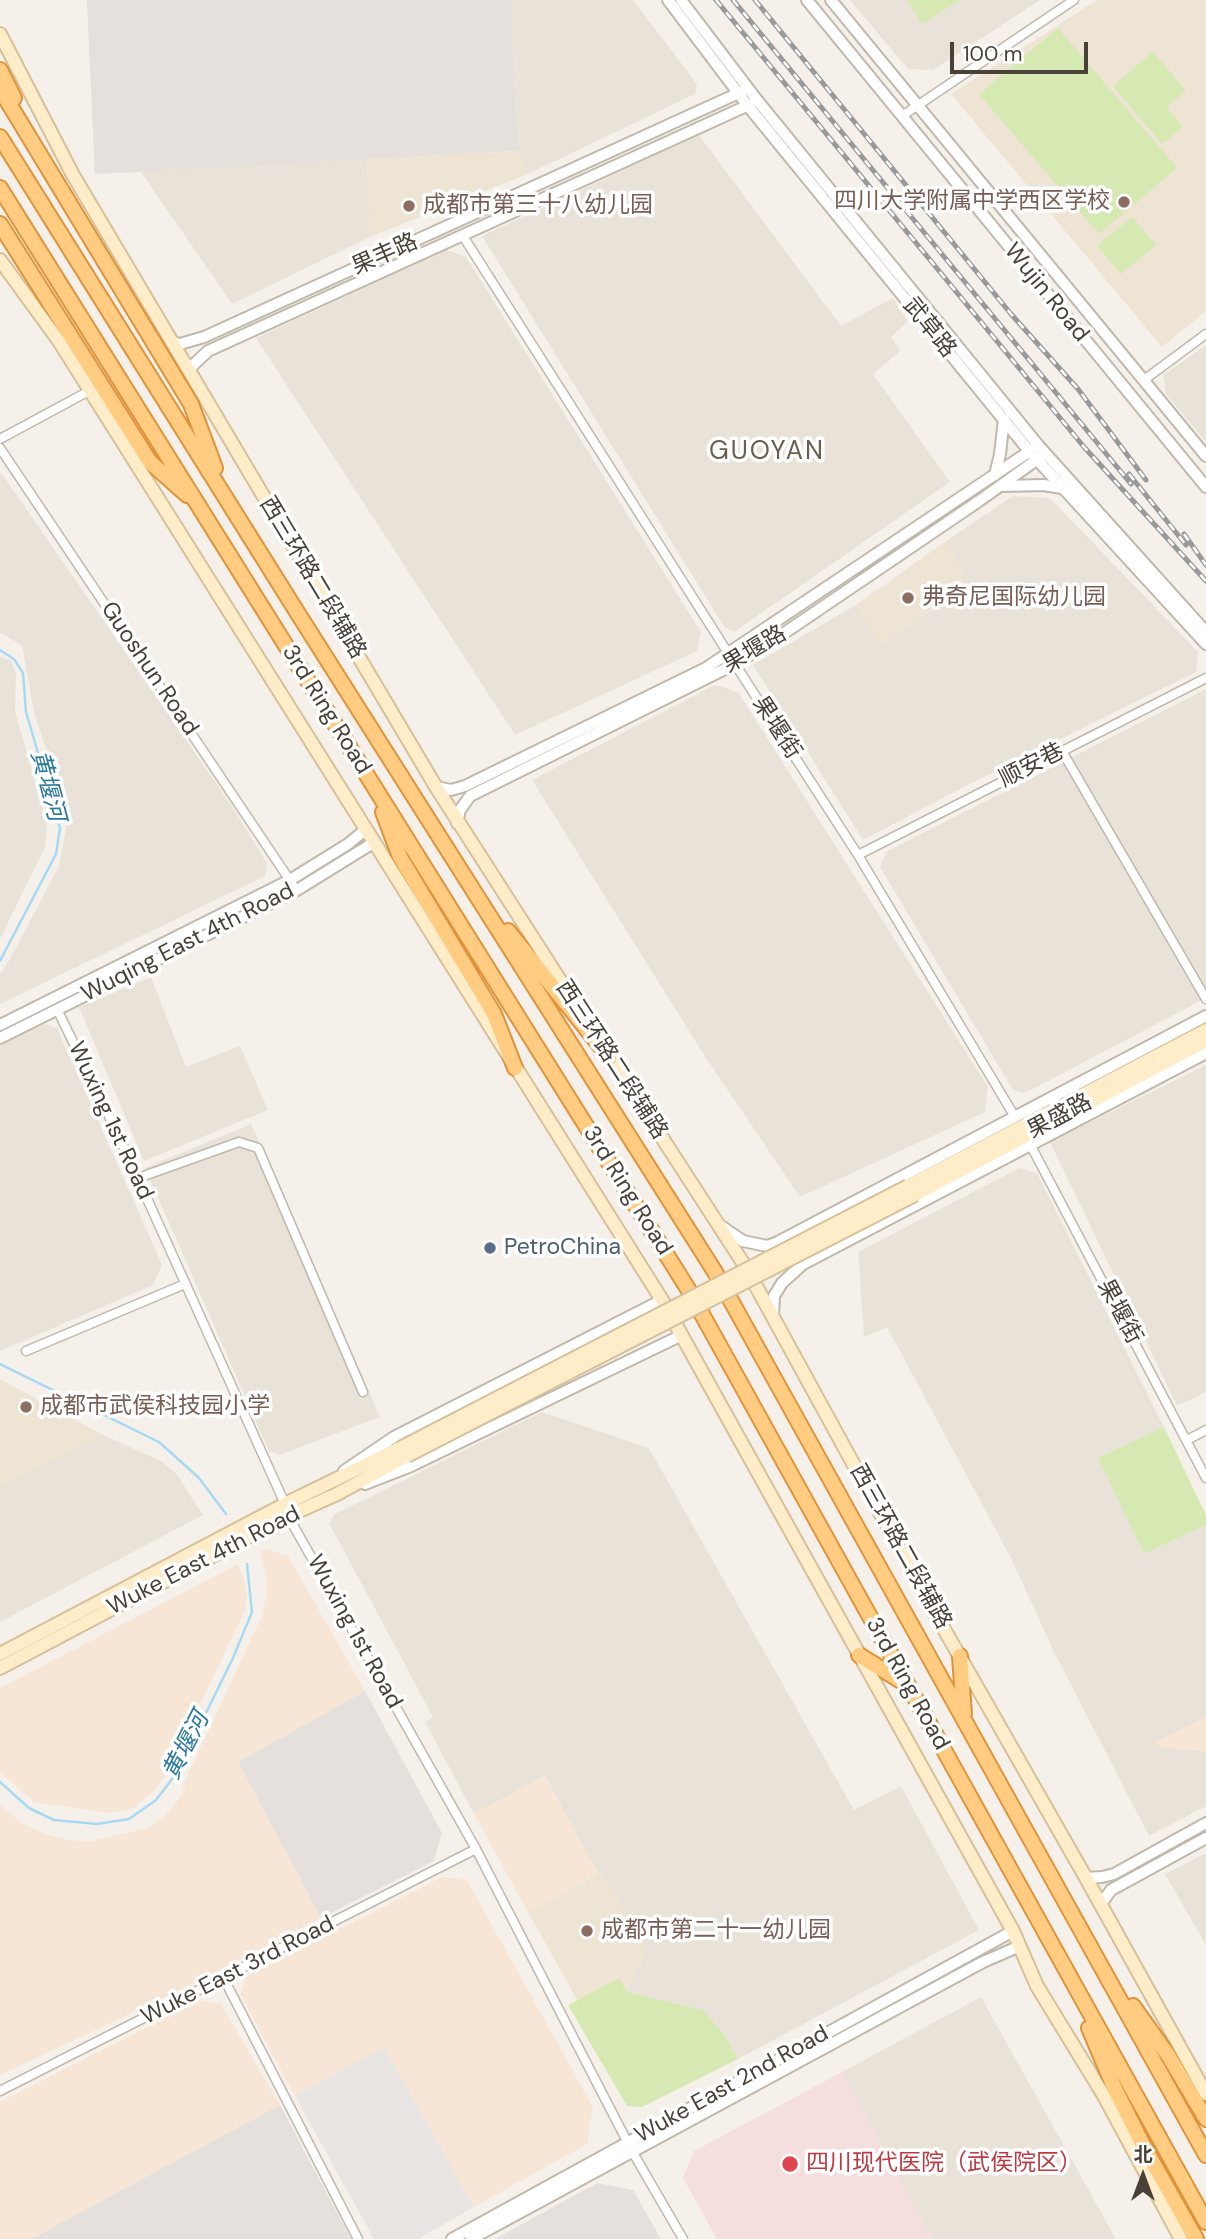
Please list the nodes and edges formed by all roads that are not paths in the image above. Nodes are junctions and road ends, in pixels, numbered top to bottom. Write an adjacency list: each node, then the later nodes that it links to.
1 (668, 0): 9 (street, 武草路)
2 (681, 0): 9 (street, 武草路)
3 (807, 0): 12 (street, Wujin Road)
4 (831, 0): 11 (street, Wujin Road)
5 (1074, 0): 11 (street)
6 (0, 34): 20 (main road, 西三环路二段辅路)
7 (0, 70): 14 (highway)
8 (0, 89): 14 (highway)
9 (744, 91): 10 (street, 武草路); 20 (street, 果丰路)
10 (752, 103): 17 (street, 果丰路); 24 (street, 武草路); 27 (street, 武草路)
11 (917, 104): 12 (street); 22 (street, Wujin Road)
12 (902, 116): 31 (street, Wujin Road)
13 (0, 137): 33 (highway, 3rd Ring Road)
14 (44, 163): 33 (highway)
15 (0, 188): 34 (highway, 3rd Ring Road)
16 (0, 224): 34 (highway)
17 (463, 236): 21 (street, 果丰路); 37 (street, 果堰街)
18 (0, 260): 23 (main road)
19 (1206, 334): 22 (street)
20 (172, 342): 21 (main road, 西三环路二段辅路)
21 (188, 369): 41 (main road, 西三环路二段辅路)
22 (1144, 380): 28 (street, Wujin Road)
23 (89, 391): 25 (street); 43 (main road)
24 (1004, 419): 27 (street, 武草路); 29 (street)
25 (0, 439)
26 (0, 448): 47 (street, Guoshun Road)
27 (1037, 453): 29 (street, 果堰路); 30 (street, 果堰路); 32 (street, 武草路); 35 (street, 武草路)
28 (1206, 456)
29 (995, 475): 37 (street, 果堰路)
30 (1000, 486): 32 (street); 37 (street, 果堰路)
31 (1206, 487)
32 (1062, 488): 36 (street, 武草路)
33 (225, 495): 46 (highway, 3rd Ring Road)
34 (200, 507): 40 (highway, 3rd Ring Road)
35 (1206, 632)
36 (1206, 644)
37 (731, 659): 41 (street, 果堰路); 42 (street, 果堰路); 45 (street, 果堰街)
38 (1206, 678): 39 (street, 顺安巷)
39 (1062, 751): 45 (street, 顺安巷); 48 (street)
40 (371, 782): 58 (highway); 84 (highway, 3rd Ring Road)
41 (436, 787): 42 (main road, 西三环路二段辅路)
42 (457, 823): 57 (main road, 西三环路二段辅路)
43 (365, 830): 44 (main road); 47 (street, Wuqing East 4th Road)
44 (373, 843): 47 (street, Wuqing East 4th Road); 58 (main road)
45 (858, 855): 62 (street, 果堰街)
46 (465, 877): 57 (highway); 85 (highway, 3rd Ring Road)
47 (294, 885): 49 (street, Wuqing East 4th Road); 51 (street, Wuqing East 4th Road)
48 (1206, 999)
49 (57, 1009): 53 (street, Wuqing East 4th Road); 65 (street, Wuxing 1st Road)
50 (1206, 1016): 55 (street)
51 (0, 1025)
52 (1206, 1031): 60 (main road)
53 (0, 1038)
54 (1206, 1041): 60 (main road, 果盛路)
55 (1148, 1047): 60 (street); 61 (street)
56 (1206, 1053): 59 (street)
57 (610, 1058): 66 (main road, 西三环路二段辅路)
58 (515, 1068): 68 (main road)
59 (1160, 1077): 60 (street); 63 (street)
60 (1118, 1081): 61 (street); 63 (street); 75 (main road, 果盛路, bridge)
61 (1055, 1096): 62 (street)
62 (1015, 1117): 66 (street)
63 (1068, 1127): 64 (street)
64 (1031, 1146): 69 (street); 74 (street, 果堰街)
65 (138, 1178): 67 (street, Wuxing 1st Road); 72 (street)
66 (717, 1223): 69 (main road, 西三环路二段辅路)
67 (185, 1284): 71 (street); 79 (street, Wuxing 1st Road)
68 (662, 1300): 70 (main road); 77 (street)
69 (773, 1317): 82 (main road, 西三环路二段辅路)
70 (682, 1335): 78 (street); 81 (main road)
71 (26, 1351)
72 (363, 1392)
73 (1206, 1430): 74 (street)
74 (1187, 1440): 76 (street, 果堰街)
75 (404, 1452): 77 (main road, Wuke East 4th Road); 78 (main road, Wuke East 4th Road)
76 (1206, 1478)
77 (324, 1484): 79 (main road, Wuke East 4th Road)
78 (337, 1494): 79 (main road, Wuke East 4th Road)
79 (287, 1510): 80 (main road, Wuke East 4th Road); 83 (main road, Wuke East 4th Road); 88 (street, Wuxing 1st Road)
80 (0, 1654)
81 (859, 1655): 84 (highway); 91 (main road)
82 (960, 1656): 85 (highway); 89 (main road, 西三环路二段辅路)
83 (0, 1668)
84 (908, 1685): 94 (highway, 3rd Ring Road)
85 (965, 1719): 93 (highway, 3rd Ring Road)
86 (1206, 1823): 89 (street)
87 (1206, 1838): 90 (street)
88 (476, 1849): 95 (street, Wuke East 3rd Road); 99 (street, Wuxing 1st Road)
89 (1086, 1878): 90 (main road, 西三环路二段辅路)
90 (1101, 1904): 97 (main road, 西三环路二段辅路)
91 (1013, 1931): 92 (main road); 99 (street, Wuke East 2nd Road)
92 (1020, 1946): 99 (street, Wuke East 2nd Road); 106 (main road)
93 (1094, 1952): 98 (highway); 100 (highway, 3rd Ring Road)
94 (1065, 1968): 101 (highway, 3rd Ring Road); 107 (highway)
95 (224, 1979): 96 (street, Wuke East 3rd Road); 102 (street)
96 (0, 2091)
97 (1206, 2094)
98 (1206, 2119)
99 (630, 2147): 103 (street, Wuke East 2nd Road); 104 (street, Wuke East 2nd Road); 105 (street, Wuxing 1st Road)
100 (1206, 2155)
101 (1206, 2222)
102 (358, 2239)
103 (452, 2239)
104 (471, 2239)
105 (682, 2239)
106 (1181, 2239)
107 (1196, 2239)

